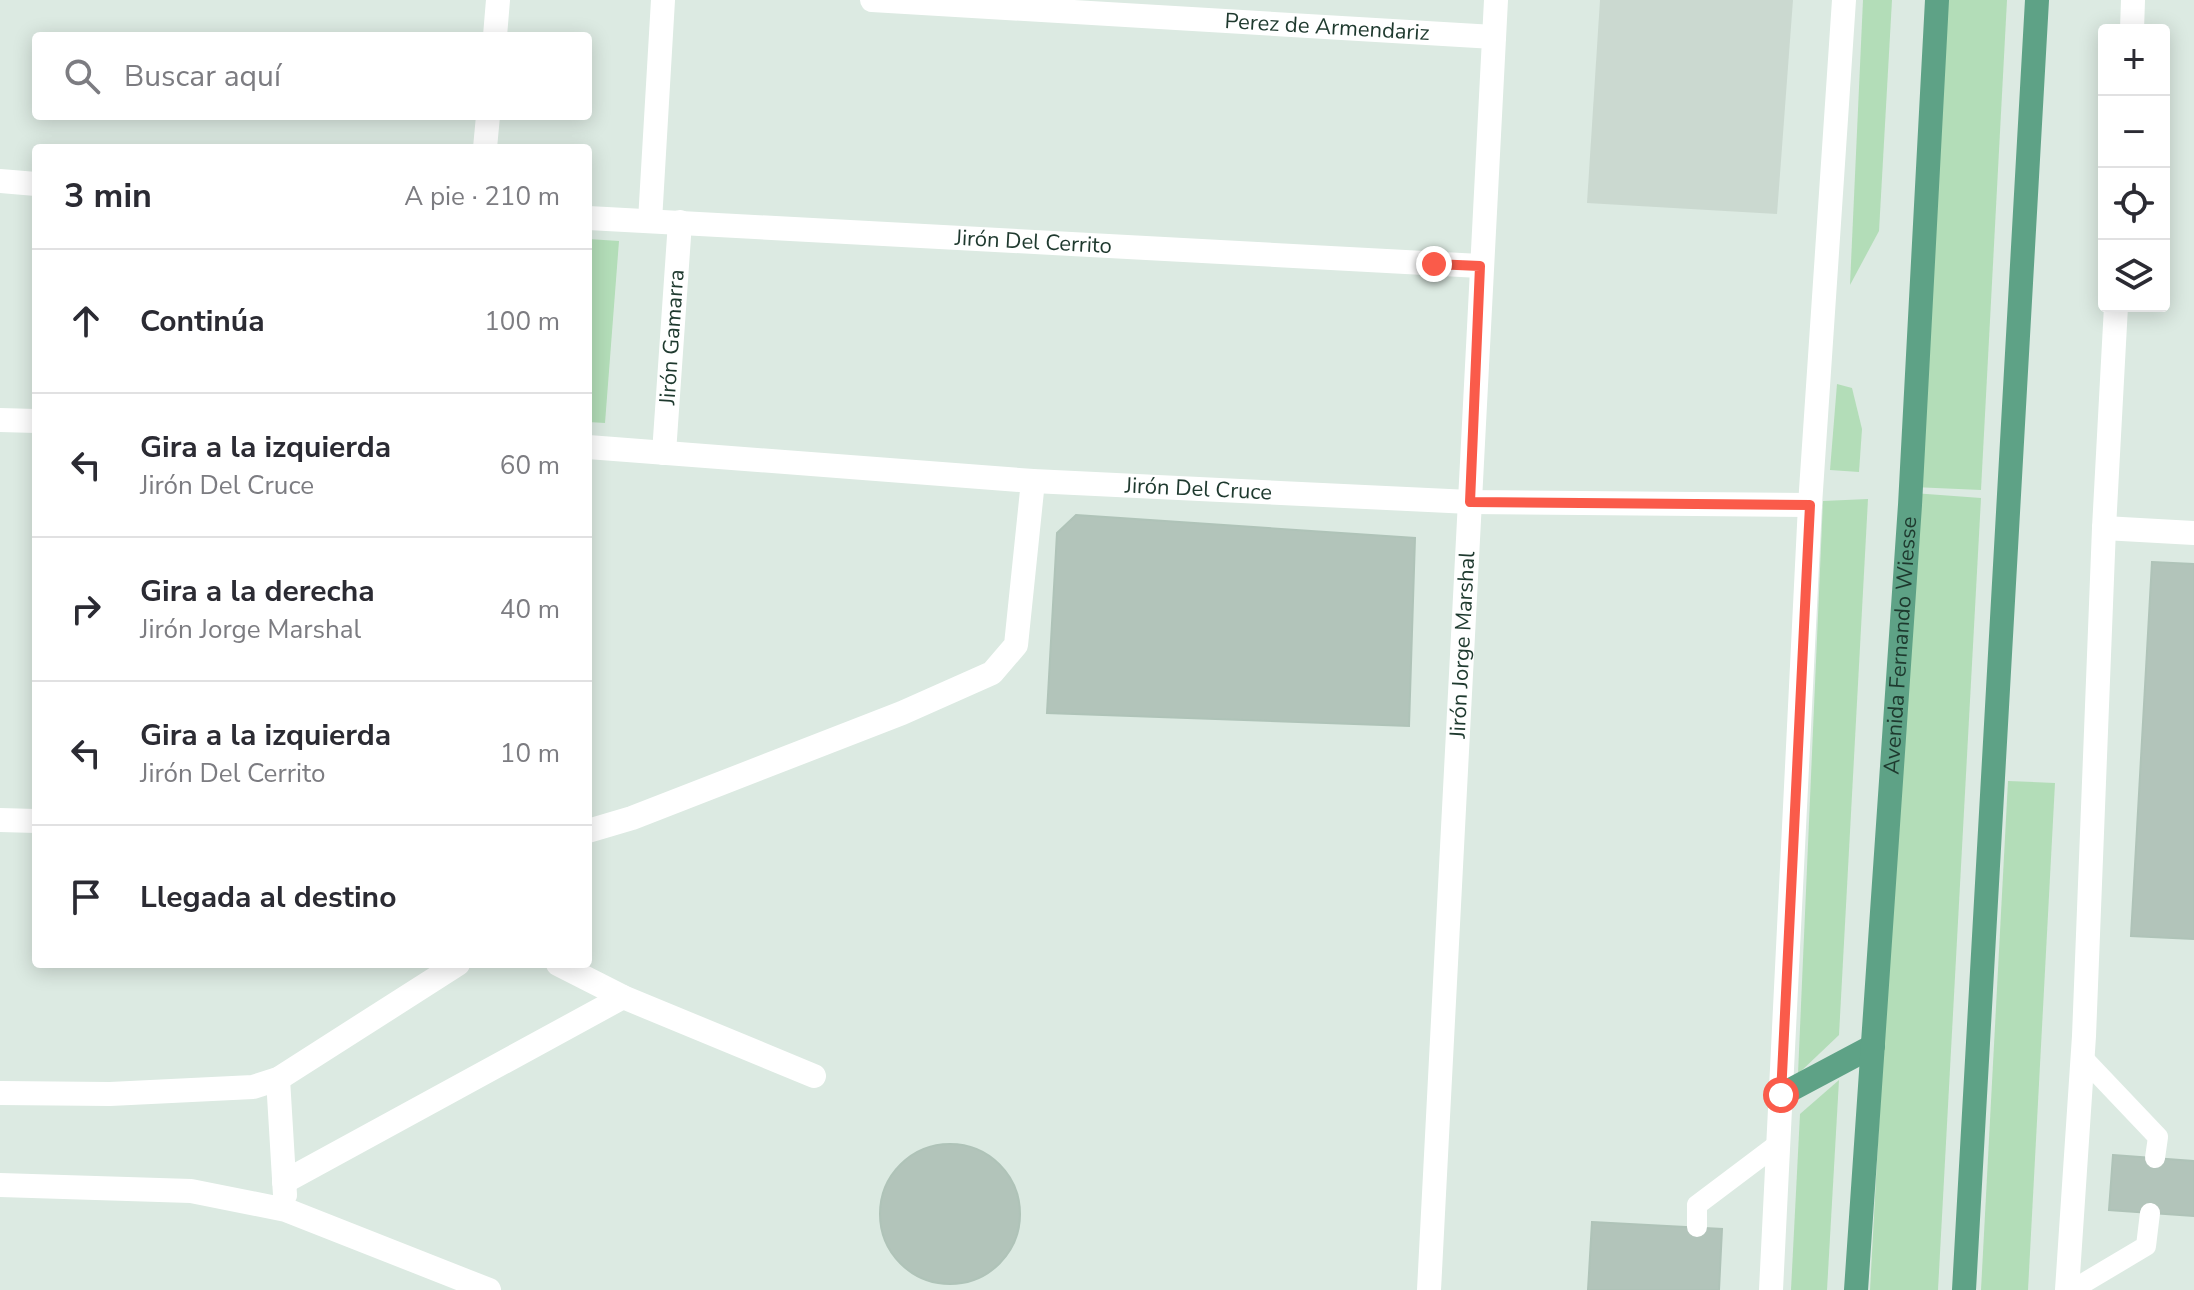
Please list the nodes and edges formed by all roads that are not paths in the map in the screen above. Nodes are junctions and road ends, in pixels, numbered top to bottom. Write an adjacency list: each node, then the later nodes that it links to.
1 (498, 0): 10 (street)
2 (663, 0): 17 (street)
3 (872, 0): 11 (street, Perez de Armendariz)
4 (1496, 0): 11 (street, Jirón Jorge Marshal)
5 (1844, 0): 27 (street)
6 (1937, 0): 36 (main road, Avenida Fernando Wiesse)
7 (2037, 0): 53 (main road)
8 (2133, 0): 9 (street)
9 (2132, 24)
10 (495, 32)
11 (1494, 37): 19 (street, Jirón Jorge Marshal)
12 (488, 120): 13 (street)
13 (485, 144)
14 (0, 181): 15 (street)
15 (32, 184)
16 (592, 218): 17 (street, Jirón Del Cerrito)
17 (650, 221): 18 (street, Jirón Del Cerrito)
18 (680, 222): 19 (street, Jirón Del Cerrito); 24 (street, Jirón Gamarra)
19 (1480, 266): 26 (street, Jirón Jorge Marshal)
20 (2116, 312): 28 (street)
21 (0, 420): 22 (street)
22 (32, 421)
23 (592, 447): 24 (street, Jirón Del Cruce)
24 (664, 453): 25 (street, Jirón Del Cruce)
25 (1033, 481): 26 (street, Jirón Del Cruce); 32 (street)
26 (1470, 502): 27 (street, Jirón Del Cruce); 50 (street, Jirón Jorge Marshal)
27 (1810, 505): 41 (street)
28 (2104, 528): 29 (street); 37 (street)
29 (2194, 533)
30 (0, 820): 31 (street)
31 (32, 821)
32 (592, 830)
33 (452, 968): 39 (street)
34 (566, 968): 35 (street)
35 (623, 997): 38 (street); 44 (street)
36 (1873, 1046): 41 (main road); 52 (main road, Avenida Fernando Wiesse)
37 (2082, 1057): 43 (lane); 54 (street)
38 (814, 1076)
39 (278, 1079): 40 (street); 44 (street)
40 (0, 1093)
41 (1781, 1095): 42 (street)
42 (1778, 1144): 48 (lane); 51 (street)
43 (2155, 1158)
44 (284, 1182): 46 (street)
45 (0, 1185): 46 (street)
46 (286, 1210): 49 (street)
47 (2150, 1213): 54 (lane)
48 (1697, 1227)
49 (489, 1290)
50 (1429, 1290)
51 (1771, 1290)
52 (1856, 1290)
53 (1964, 1290)
54 (2070, 1290)

